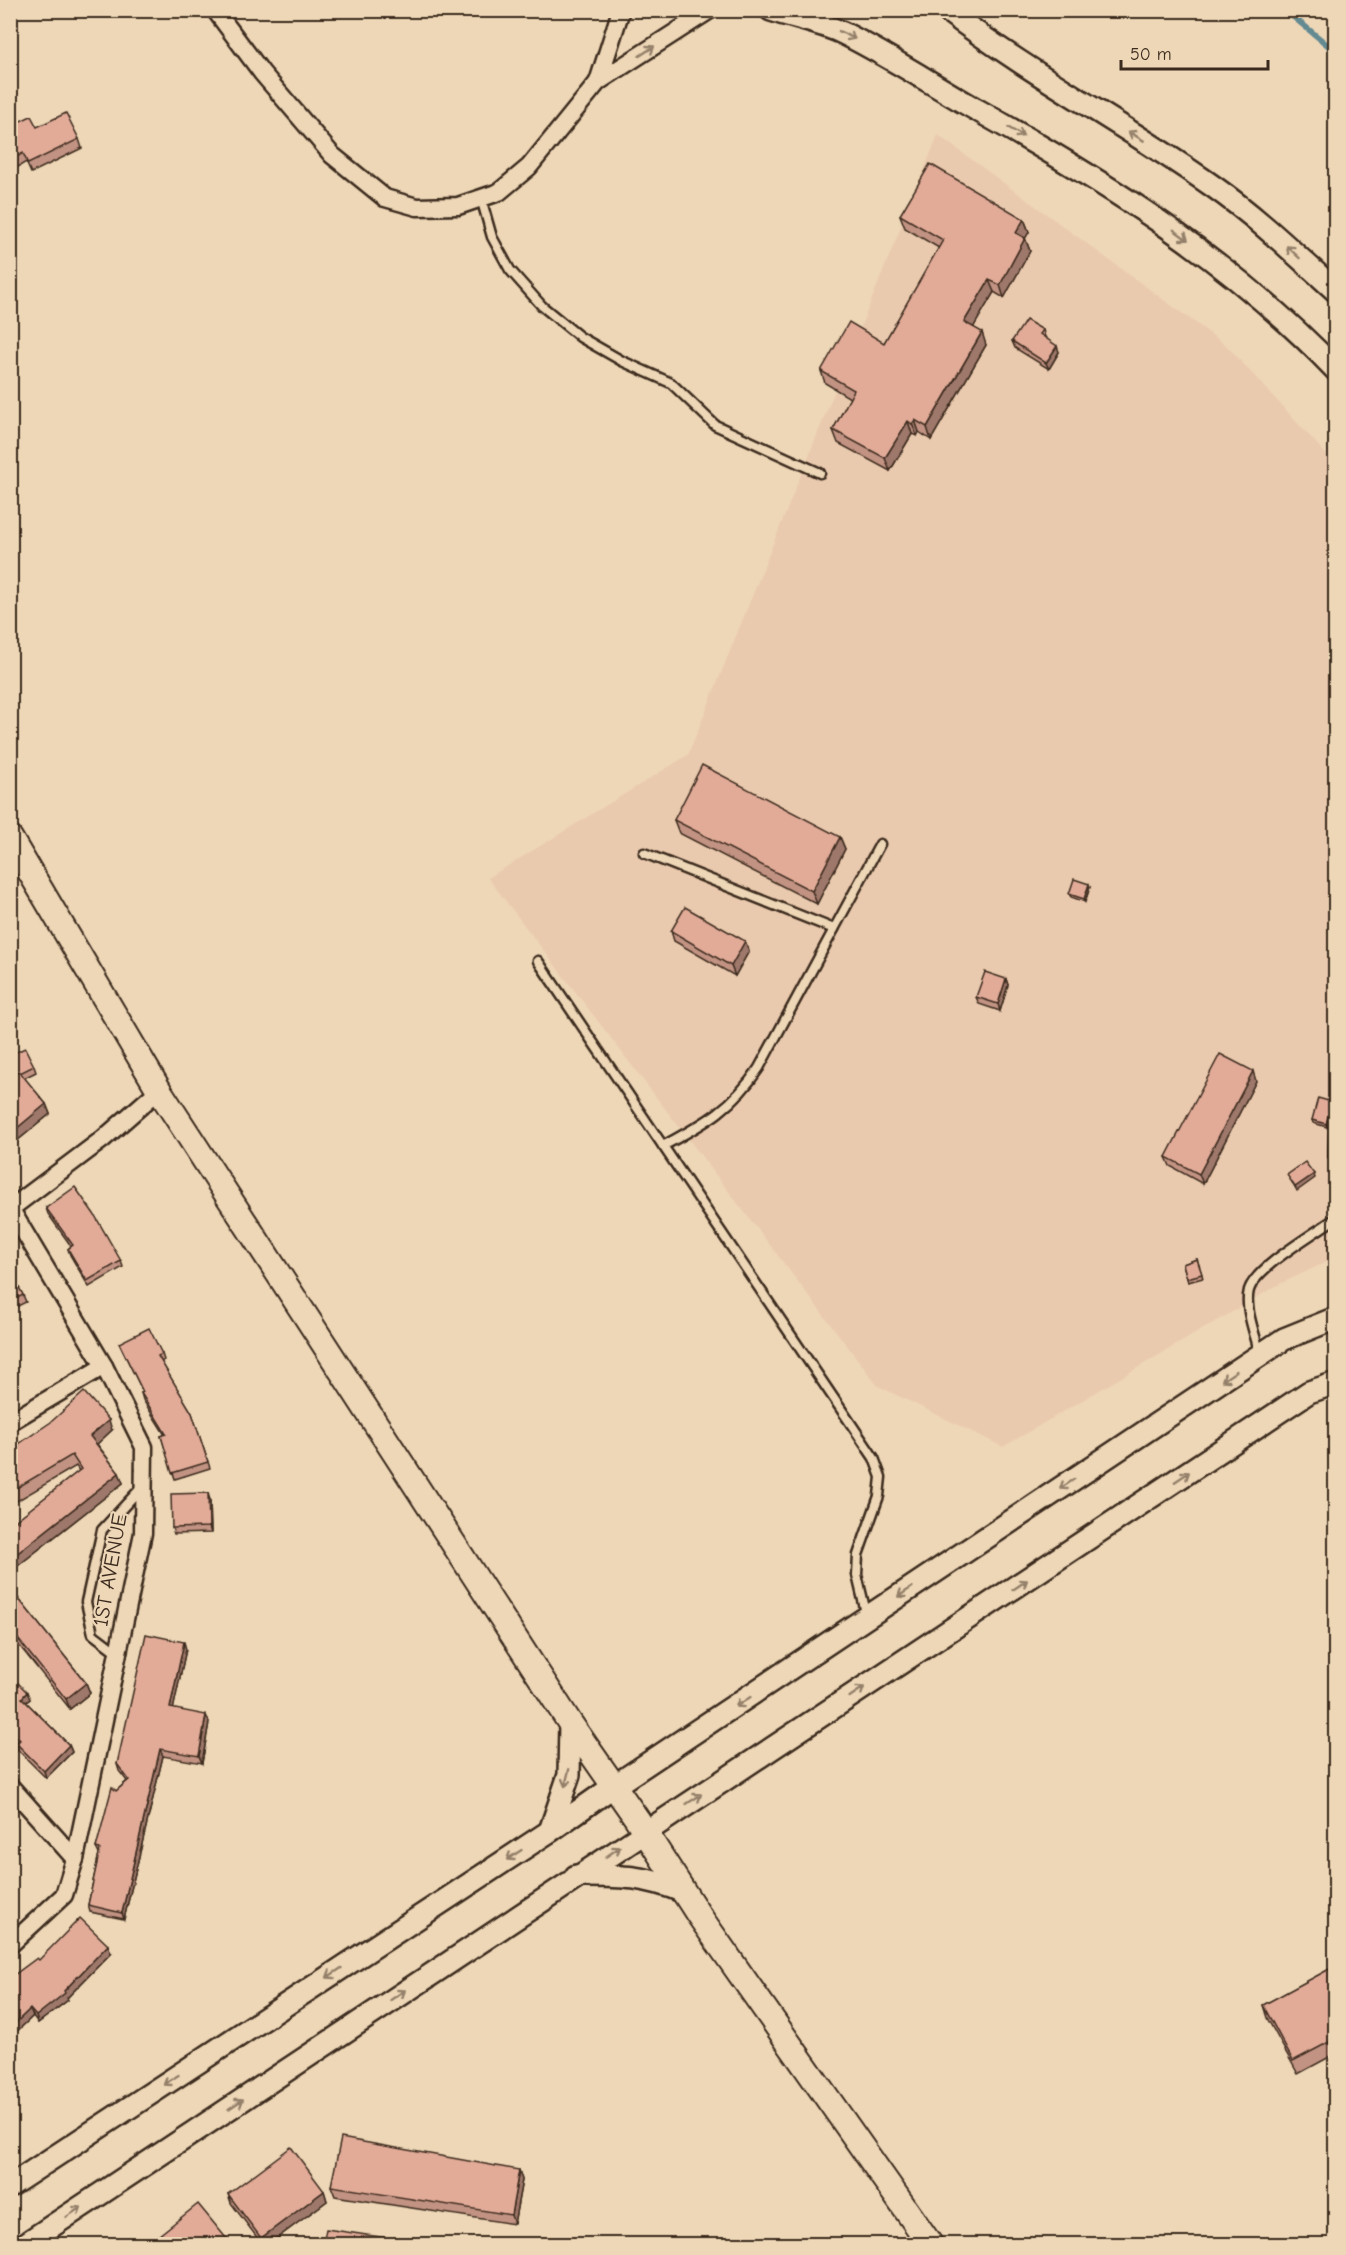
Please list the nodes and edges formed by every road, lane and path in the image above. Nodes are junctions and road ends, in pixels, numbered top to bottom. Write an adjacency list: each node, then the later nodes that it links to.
1 (215, 10): 7 (street)
2 (621, 10): 6 (street)
3 (710, 10): 6 (street, one-way to 3)
4 (771, 10): 9 (street, one-way to 9)
5 (946, 10): 8 (street, one-way to 5)
6 (598, 82): 7 (street)
7 (481, 198): 10 (lane)
8 (1335, 291)
9 (1335, 370)
10 (820, 473)
11 (10, 838): 16 (main road)
12 (880, 844): 14 (lane)
13 (644, 853): 14 (lane)
14 (834, 929): 17 (lane)
15 (538, 961): 17 (lane)
16 (159, 1090): 18 (street); 28 (main road)
17 (663, 1146): 26 (lane)
18 (11, 1208): 22 (street, 1ST AVENUE)
19 (1335, 1218): 21 (lane)
20 (1335, 1318): 21 (street)
21 (1260, 1355): 26 (street, one-way to 26)
22 (104, 1366): 24 (street); 25 (street, 1ST AVENUE)
23 (1335, 1383): 32 (street, one-way to 23)
24 (10, 1422)
25 (145, 1484): 27 (street, 1ST AVENUE); 27 (lane)
26 (867, 1617): 30 (street, one-way to 30)
27 (118, 1653): 33 (street, 1ST AVENUE)
28 (570, 1724): 30 (main road); 31 (street, one-way to 31)
29 (10, 1786): 33 (street)
30 (614, 1786): 31 (street); 32 (main road)
31 (550, 1831): 37 (street, one-way to 37)
32 (645, 1831): 34 (street, one-way to 32); 35 (main road)
33 (75, 1859): 36 (street, 1ST AVENUE)
34 (576, 1876): 35 (street); 38 (street, one-way to 34)
35 (684, 1892): 39 (main road)
36 (10, 1945)
37 (10, 2186)
38 (25, 2244)
39 (930, 2244)

